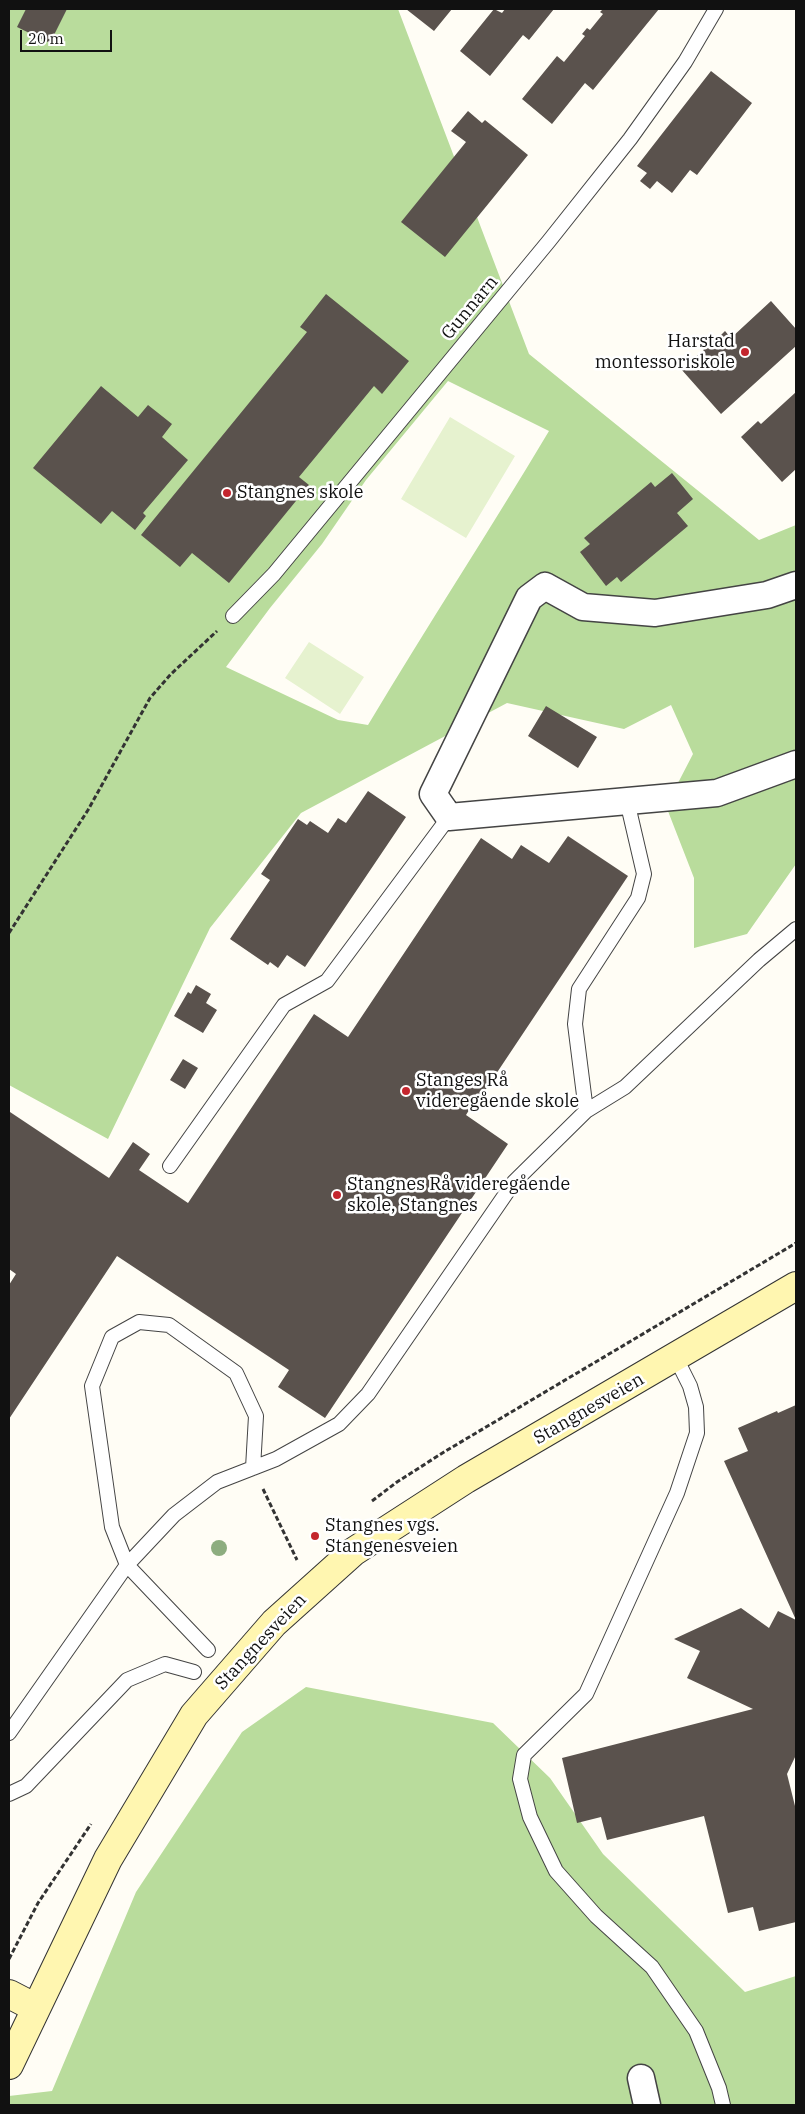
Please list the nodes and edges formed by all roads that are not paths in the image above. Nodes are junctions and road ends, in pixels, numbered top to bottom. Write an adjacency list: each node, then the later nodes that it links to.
1 (716, 9): 3 (lane, Gunnarn)
2 (796, 585): 6 (street)
3 (233, 616)
4 (796, 764): 5 (street)
5 (627, 801): 6 (street); 8 (lane)
6 (450, 816): 9 (lane)
7 (796, 929): 8 (lane)
8 (586, 1111): 12 (lane)
9 (170, 1166)
10 (796, 1286): 11 (main road, Stangnesveien)
11 (676, 1358): 19 (main road, Stangnesveien); 23 (lane)
12 (252, 1468): 13 (lane); 13 (lane)
13 (127, 1565): 14 (lane); 16 (lane)
14 (208, 1650)
15 (194, 1672): 17 (lane)
16 (9, 1733)
17 (9, 1794)
18 (9, 1994): 19 (main road)
19 (36, 2008): 20 (main road, Stangnesveien)
20 (9, 2065)
21 (641, 2078): 22 (street)
22 (647, 2105)
23 (723, 2105)

